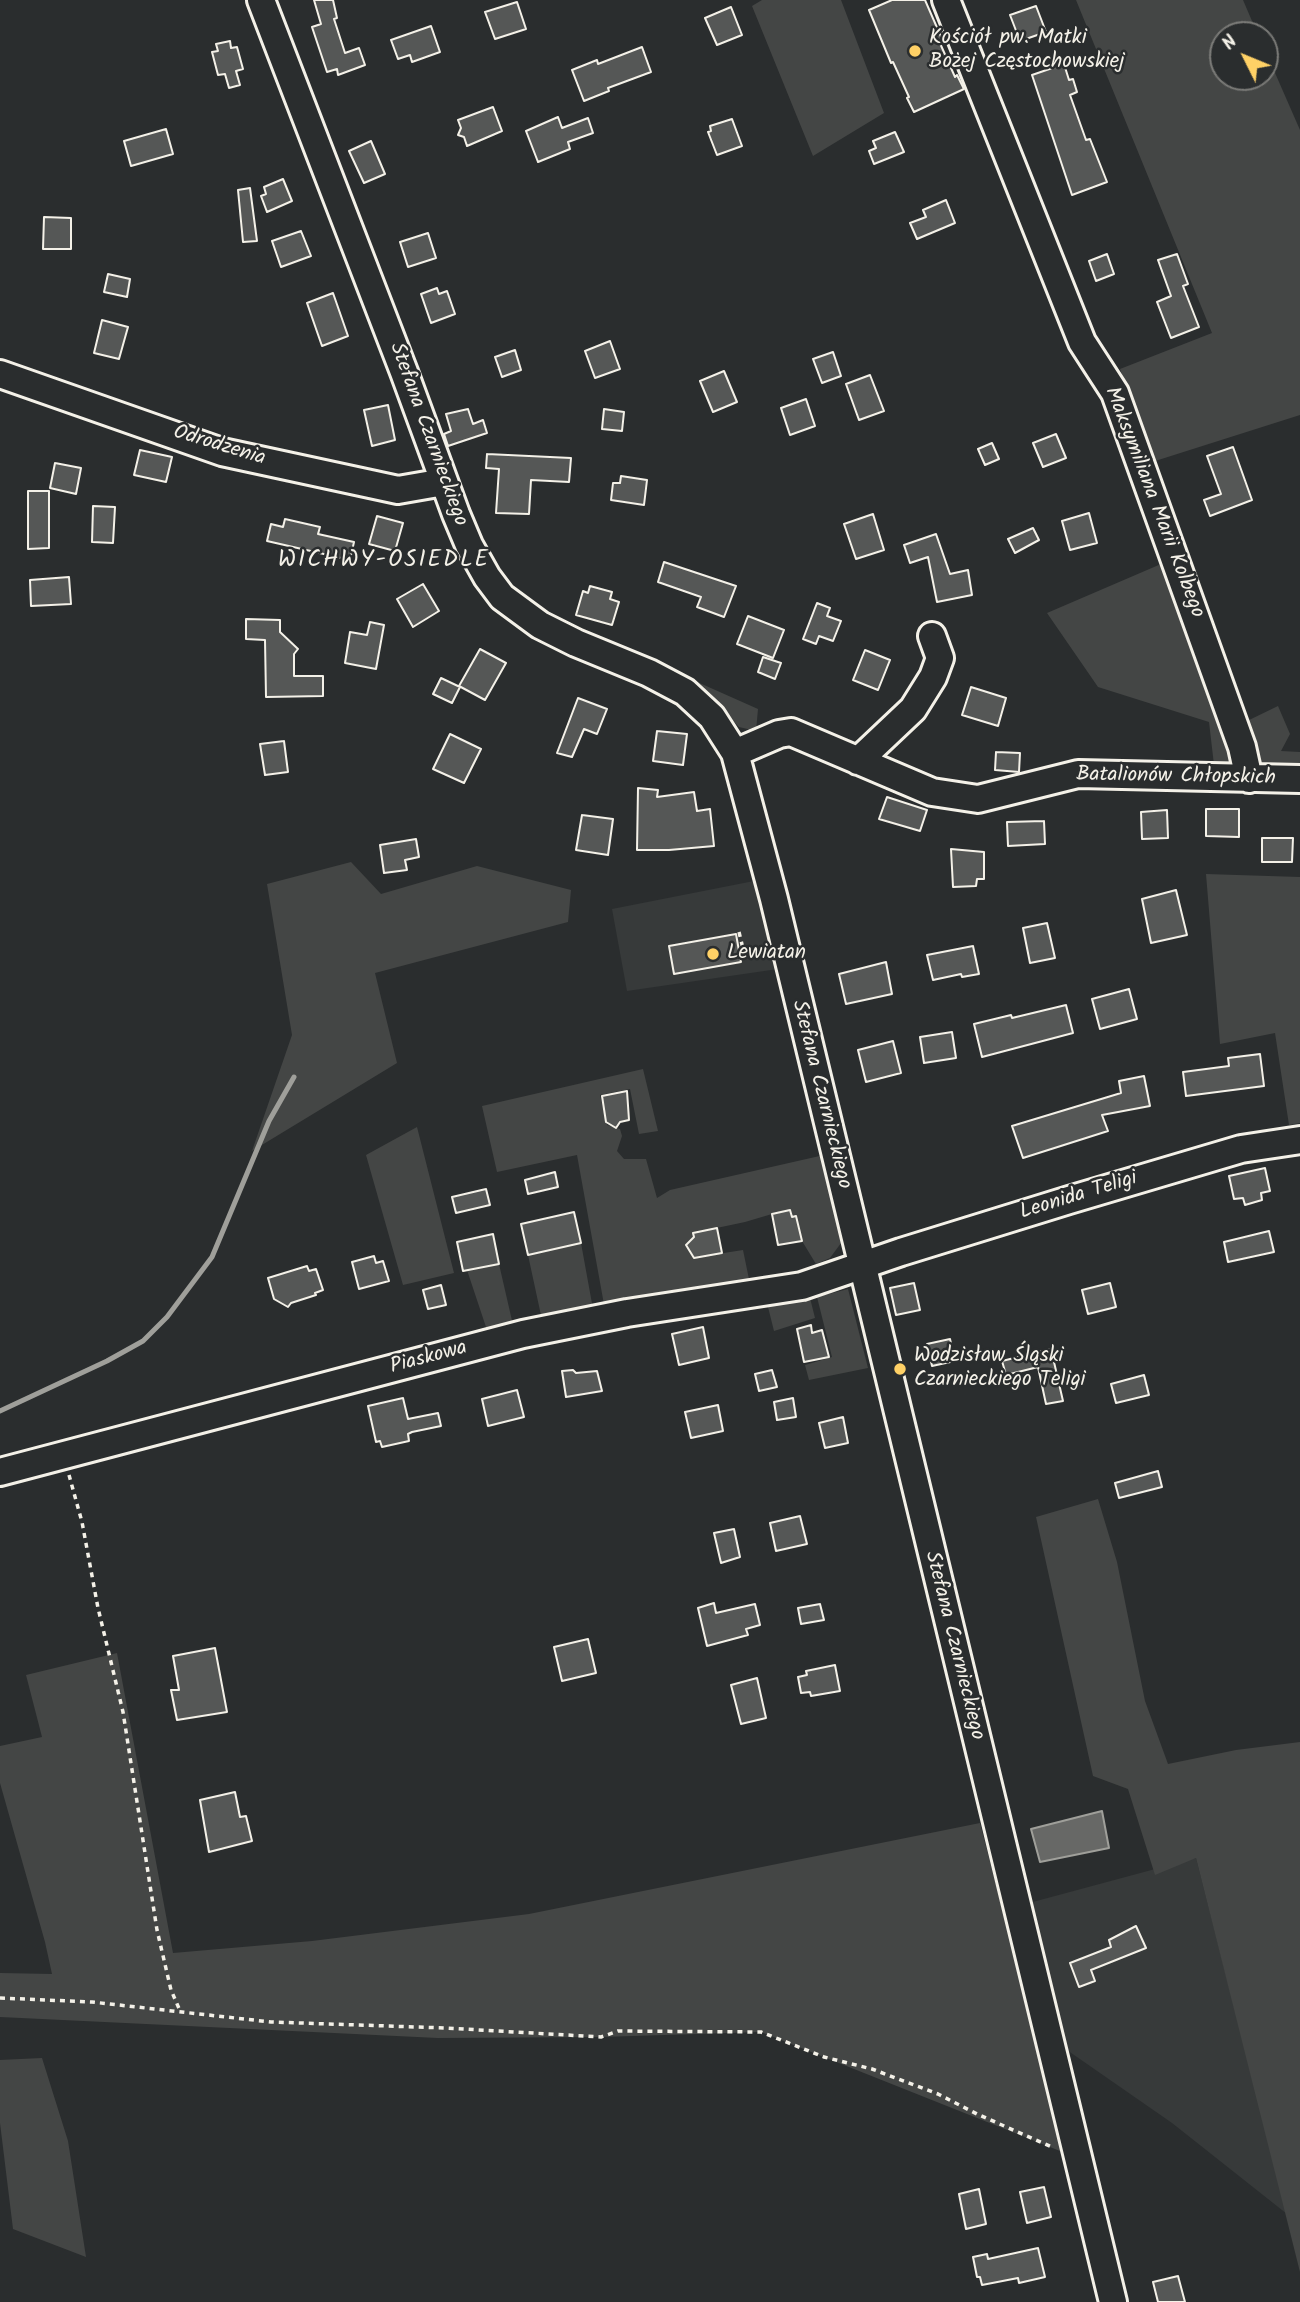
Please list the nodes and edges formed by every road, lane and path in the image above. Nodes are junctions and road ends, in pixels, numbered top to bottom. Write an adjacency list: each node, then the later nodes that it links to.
1 (261, 0): 4 (street, Stefana Czarnieckiego)
2 (946, 0): 8 (street, Maksymiliana Marii Kolbego)
3 (0, 374): 4 (street, Odrodzenia)
4 (444, 482): 6 (street, Stefana Czarnieckiego)
5 (932, 636): 7 (street)
6 (735, 753): 7 (street, Batalionów Chłopskich); 13 (street, Stefana Czarnieckiego)
7 (858, 761): 8 (street, Batalionów Chłopskich)
8 (1249, 779): 9 (street, Batalionów Chłopskich)
9 (1300, 779)
10 (739, 932): 11 (path)
11 (776, 951)
12 (1300, 1139): 13 (street, Leonida Teligi)
13 (861, 1266): 14 (street, Piaskowa); 18 (street, Stefana Czarnieckiego)
14 (64, 1455): 15 (street, Piaskowa); 17 (path)
15 (0, 1472)
16 (0, 1998): 17 (path)
17 (181, 2013): 18 (path)
18 (1078, 2160): 19 (street, Stefana Czarnieckiego)
19 (1113, 2302)

